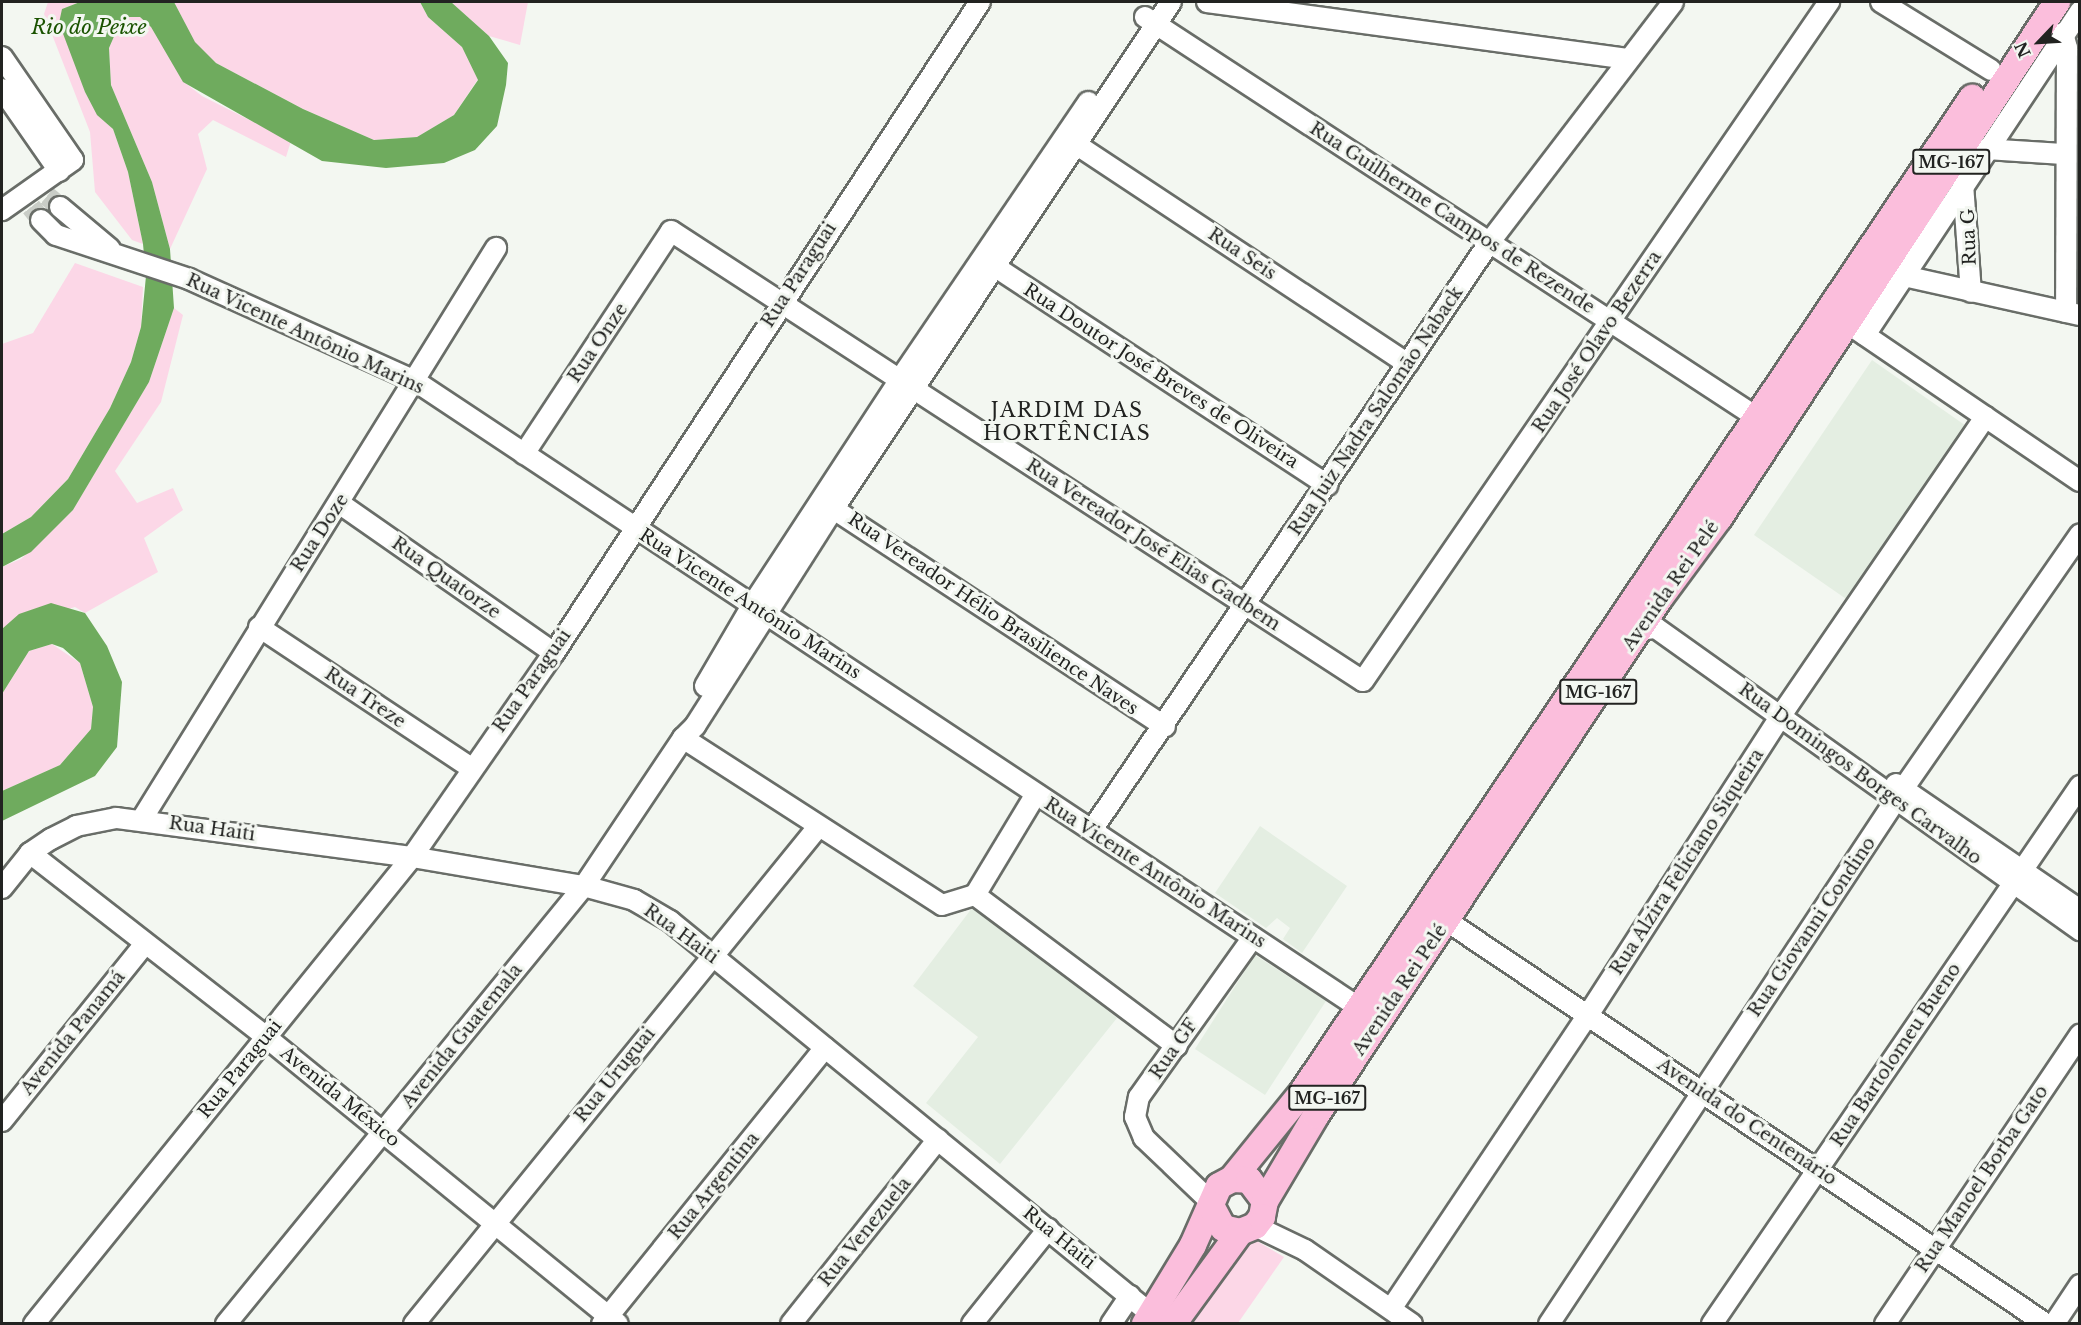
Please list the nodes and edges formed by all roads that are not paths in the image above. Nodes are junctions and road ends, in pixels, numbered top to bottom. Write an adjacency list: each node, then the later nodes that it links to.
1 (980, 2): 31 (street, Rua Paraguai)
2 (1171, 2): 10 (street)
3 (1207, 2): 13 (street)
4 (1674, 2): 13 (street, Rua Juiz Nadra Salomão Naback)
5 (1829, 2): 33 (street, Rua José Olavo Bezerra)
6 (1881, 2): 14 (street)
7 (2036, 2): 14 (main road, Avenida Rei Pelé / MG-167)
8 (2057, 2): 28 (main road, Avenida Rei Pelé / MG-167)
9 (2079, 11): 11 (street, Avenida Rei Pelé)
10 (1152, 14): 16 (street); 25 (street, Rua Guilherme Campos de Rezende)
11 (2063, 33): 17 (street, Avenida Rei Pelé); 18 (street)
12 (2, 57): 19 (street)
13 (1629, 59): 25 (street, Rua Juiz Nadra Salomão Naback)
14 (1991, 70): 34 (main road, Avenida Rei Pelé / MG-167)
15 (2, 90): 19 (street)
16 (1070, 140): 27 (street); 35 (street, Rua Seis); 37 (street)
17 (1985, 149): 18 (street); 21 (street, Avenida Rei Pelé)
18 (2065, 154): 20 (street)
19 (66, 166): 22 (street)
20 (2072, 179): 32 (street)
21 (1964, 184): 29 (street, Avenida Rei Pelé); 30 (street, Rua G)
22 (40, 202): 23 (street); 36 (street, Rua Vicente Antônio Marins)
23 (2, 210)
24 (671, 231): 31 (street, Rua Vereador José Elias Gadbem); 40 (street, Rua Onze)
25 (1489, 243): 33 (street, Rua Guilherme Campos de Rezende); 35 (street, Rua Juiz Nadra Salomão Naback)
26 (496, 248): 36 (street, Rua Doze)
27 (994, 266): 37 (street); 42 (street, Rua Doutor José Breves de Oliveira)
28 (1878, 271): 29 (street); 34 (main road, Avenida Rei Pelé / MG-167)
29 (1905, 276): 30 (street); 34 (street, Avenida Rei Pelé)
30 (1971, 291): 32 (street)
31 (782, 302): 37 (street, Rua Vereador José Elias Gadbem); 45 (street, Rua Paraguai)
32 (2073, 314)
33 (1611, 321): 39 (street, Rua Guilherme Campos de Rezende); 53 (street, Rua José Olavo Bezerra)
34 (1846, 322): 38 (street); 39 (main road, Avenida Rei Pelé / MG-167); 47 (main road, Avenida Rei Pelé / MG-167)
35 (1408, 364): 42 (street, Rua Juiz Nadra Salomão Naback)
36 (415, 381): 40 (street, Rua Vicente Antônio Marins); 43 (street, Rua Doze)
37 (907, 383): 44 (street, Avenida Guatemala); 48 (street, Rua Vereador José Elias Gadbem)
38 (1986, 417): 41 (street); 54 (street, Rua Alzira Feliciano Siqueira)
39 (1758, 418): 76 (main road, Avenida Rei Pelé / MG-167)
40 (524, 453): 45 (street, Rua Vicente Antônio Marins)
41 (2079, 481)
42 (1328, 485): 48 (street, Rua Juiz Nadra Salomão Naback)
43 (339, 504): 50 (street, Rua Doze); 52 (street, Rua Quatorze)
44 (827, 504): 49 (street, Avenida Guatemala); 55 (street, Rua Vereador Hélio Brasilience Naves)
45 (636, 528): 49 (street, Rua Vicente Antônio Marins); 52 (street, Rua Paraguai)
46 (2079, 534): 60 (street, Rua Giovanni Condino)
47 (1659, 599): 51 (main road, Avenida Rei Pelé / MG-167); 54 (street, Rua Domingos Borges Carvalho)
48 (1245, 606): 53 (street, Rua Vereador José Elias Gadbem); 55 (street, Rua Juiz Nadra Salomão Naback)
49 (759, 608): 56 (street, Avenida Guatemala); 59 (street, Rua Vicente Antônio Marins)
50 (259, 627): 57 (street, Rua Treze); 61 (street, Rua Doze)
51 (1639, 630): 54 (street, Rua Domingos Borges Carvalho); 71 (main road, Avenida Rei Pelé / MG-167)
52 (554, 653): 57 (street, Rua Paraguai)
53 (1363, 681)
54 (1783, 713): 60 (street, Rua Domingos Borges Carvalho); 77 (street, Rua Alzira Feliciano Siqueira)
55 (1165, 727): 63 (street, Rua Juiz Nadra Salomão Naback)
56 (683, 738): 62 (street); 67 (street, Avenida Guatemala)
57 (471, 768): 65 (street, Rua Paraguai)
58 (2079, 786): 66 (street, Rua Bartolomeu Bueno)
59 (1036, 794): 63 (street, Rua Vicente Antônio Marins); 69 (street)
60 (1900, 794): 66 (street, Rua Domingos Borges Carvalho); 82 (street, Rua Giovanni Condino)
61 (142, 819): 64 (street, Rua Haiti); 65 (street, Rua Haiti)
62 (818, 827): 69 (street); 75 (street, Rua Uruguai)
63 (1092, 830): 73 (street, Rua Vicente Antônio Marins)
64 (30, 853): 68 (street); 74 (street, Avenida México)
65 (412, 856): 67 (street, Rua Haiti); 79 (street, Rua Paraguai)
66 (2018, 877): 70 (street, Rua Domingos Borges Carvalho); 72 (street, Rua Domingos Borges Carvalho); 86 (street, Rua Bartolomeu Bueno)
67 (584, 886): 75 (street, Rua Haiti); 84 (street, Avenida Guatemala)
68 (2, 888)
69 (975, 895): 80 (street)
70 (2079, 910)
71 (1447, 921): 77 (street, Avenida do Centenário); 88 (main road, Avenida Rei Pelé / MG-167)
72 (2079, 930)
73 (1253, 937): 76 (street, Rua Vicente Antônio Marins); 80 (street, Rua GF)
74 (145, 944): 79 (street, Avenida México); 83 (street, Avenida Panamá)
75 (712, 956): 81 (street, Rua Haiti); 89 (street, Rua Uruguai)
76 (1359, 1007): 87 (main road, Avenida Rei Pelé / MG-167)
77 (1588, 1015): 82 (street, Avenida do Centenário); 94 (street, Rua Alzira Feliciano Siqueira)
78 (2079, 1035): 91 (street, Rua Manoel Borba Gato)
79 (266, 1037): 84 (street, Avenida México); 97 (street, Rua Paraguai)
80 (1177, 1046): 87 (street, Rua GF)
81 (825, 1048): 85 (street, Rua Haiti); 96 (street, Rua Argentina)
82 (1702, 1092): 86 (street, Avenida do Centenário); 104 (street, Rua Giovanni Condino)
83 (2, 1121)
84 (382, 1132): 89 (street, Avenida México); 98 (street, Avenida Guatemala)
85 (938, 1139): 90 (street, Rua Haiti); 100 (street, Rua Venezuela)
86 (1817, 1169): 91 (street, Avenida do Centenário); 105 (street, Rua Bartolomeu Bueno)
87 (1218, 1193): 88 (main road); 88 (main road); 95 (main road, Avenida Rei Pelé / MG-167)
88 (1256, 1216): 94 (street); 95 (main road, Avenida Rei Pelé / MG-167)
89 (495, 1224): 96 (street, Avenida México); 99 (street, Rua Uruguai)
90 (1048, 1229): 93 (street, Rua Haiti); 101 (street)
91 (1936, 1249): 106 (street, Rua Manoel Borba Gato); 107 (street, Avenida do Centenário)
92 (2079, 1285): 108 (street)
93 (1130, 1296): 95 (street, Rua Haiti); 102 (street)
94 (1391, 1309): 103 (street)
95 (1156, 1320)
96 (609, 1321)
97 (34, 1323)
98 (226, 1323)
99 (414, 1323)
100 (791, 1323)
101 (972, 1323)
102 (1111, 1323)
103 (1412, 1323)
104 (1549, 1323)
105 (1712, 1323)
106 (1885, 1323)
107 (2046, 1323)
108 (2054, 1323)

